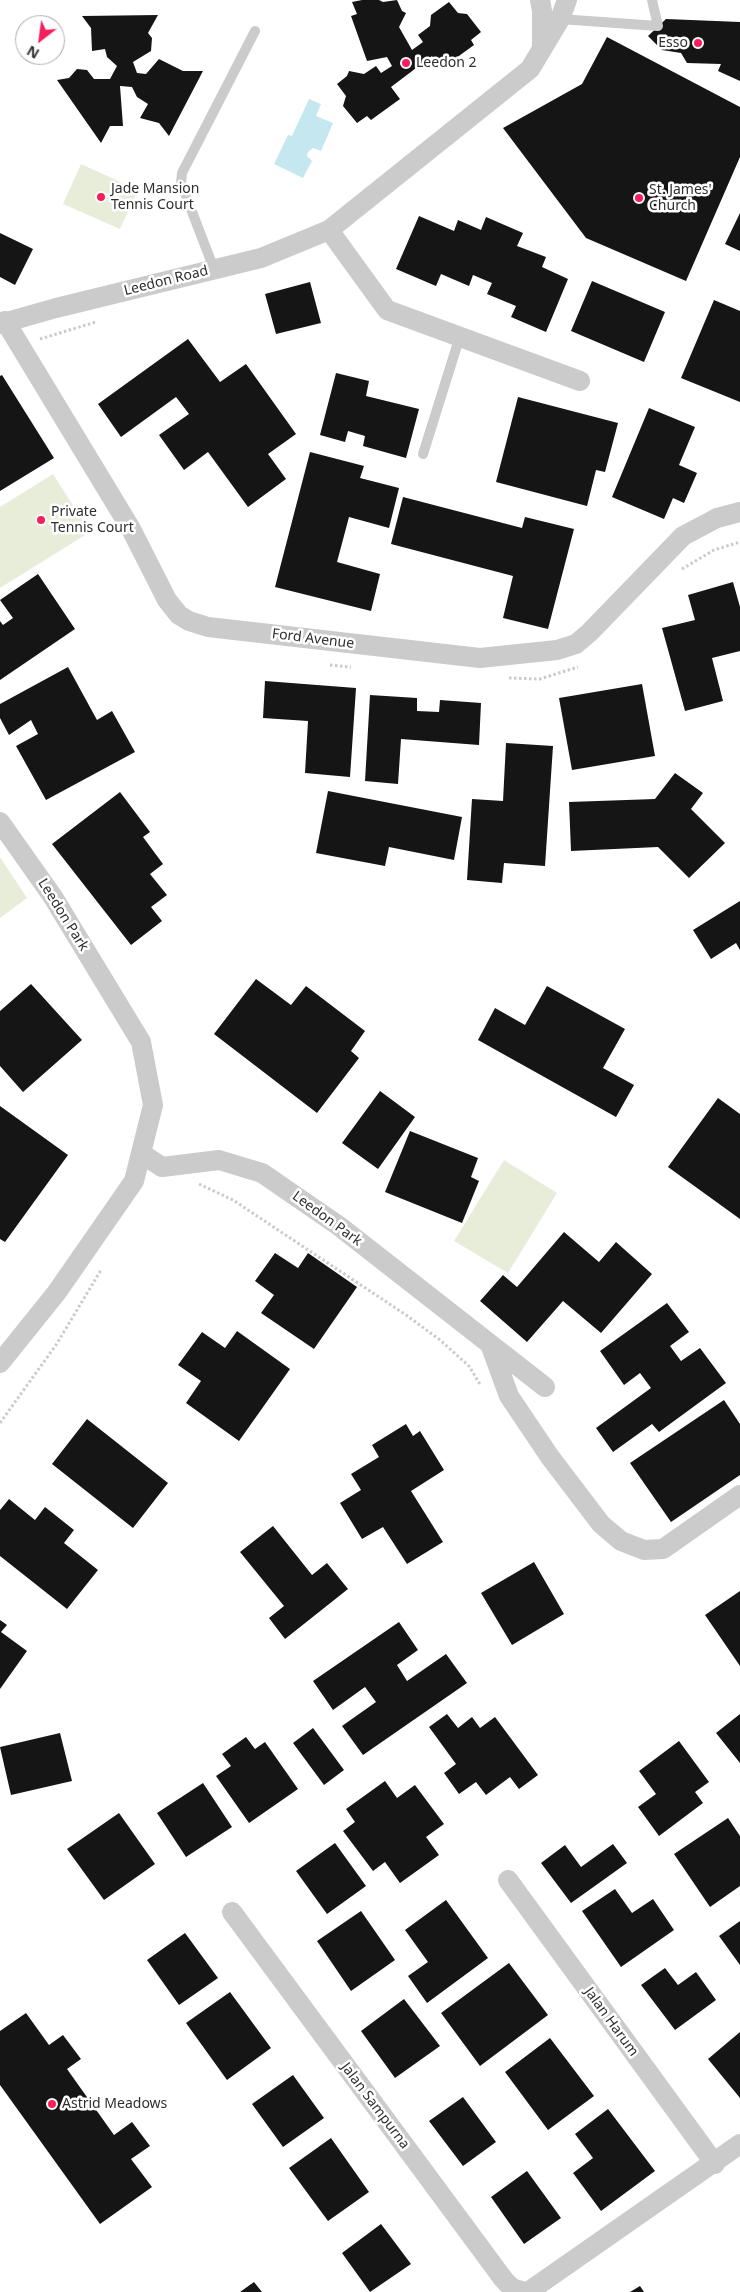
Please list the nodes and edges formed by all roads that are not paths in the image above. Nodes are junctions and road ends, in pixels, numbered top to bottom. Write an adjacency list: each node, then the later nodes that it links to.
1 (540, 0): 6 (street, Leedon Road)
2 (567, 0): 4 (street, Leedon Road)
3 (652, 0): 4 (lane)
4 (560, 19): 6 (street, Leedon Road)
5 (255, 31): 8 (lane)
6 (542, 47): 7 (street, Leedon Road)
7 (329, 230): 8 (street, Leedon Road); 10 (street)
8 (214, 269): 9 (street, Leedon Road)
9 (2, 323): 13 (street, Ford Avenue)
10 (460, 336): 11 (street); 12 (lane)
11 (580, 381)
12 (423, 454)
13 (740, 512)
14 (0, 822): 15 (street, Leedon Park)
15 (142, 1154): 16 (street, Leedon Park); 17 (street, Leedon Park)
16 (490, 1344): 18 (street, Leedon Park); 19 (street)
17 (0, 1363)
18 (545, 1387)
19 (740, 1495)
20 (508, 1880): 23 (street, Jalan Harum)
21 (232, 1912): 24 (street, Jalan Sampurna)
22 (740, 2144): 23 (street, Jalan Sampurna)
23 (714, 2164): 24 (street, Jalan Sampurna)
24 (527, 2292)

